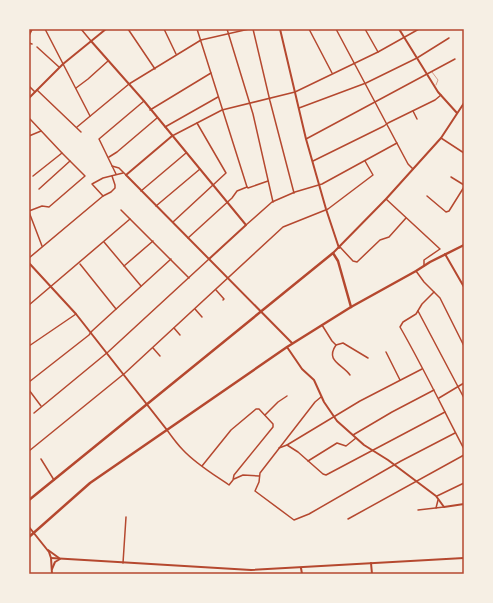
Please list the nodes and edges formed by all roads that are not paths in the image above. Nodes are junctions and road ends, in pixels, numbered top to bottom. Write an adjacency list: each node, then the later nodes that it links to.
1 (32, 29): 18 (street)
2 (45, 29): 32 (street)
3 (81, 29): 22 (street)
4 (106, 29): 22 (street)
5 (128, 29): 34 (street)
6 (164, 29): 27 (street)
7 (197, 29): 21 (street)
8 (227, 29): 17 (street)
9 (249, 29): 17 (street)
10 (253, 29): 50 (street)
11 (280, 29): 46 (street)
12 (308, 29): 37 (street)
13 (336, 29): 31 (street)
14 (365, 29): 26 (street)
15 (399, 29): 19 (street)
16 (419, 29): 19 (street)
17 (228, 33): 21 (street); 53 (street)
18 (29, 35)
19 (404, 36): 26 (street); 28 (street)
20 (449, 38): 28 (street)
21 (201, 40): 27 (street); 36 (street)
22 (91, 41): 30 (street); 32 (street)
23 (29, 43): 24 (street)
24 (32, 44)
25 (37, 47): 33 (street)
26 (378, 52): 31 (street)
27 (176, 55): 34 (street)
28 (417, 58): 38 (street); 39 (street)
29 (454, 59): 35 (street)
30 (109, 60): 40 (street); 43 (street)
31 (355, 63): 37 (street); 39 (street)
32 (63, 64): 33 (street); 43 (street)
33 (60, 68): 44 (street)
34 (155, 69): 40 (street)
35 (432, 71): 38 (street); 42 (lane)
36 (211, 73): 48 (street); 56 (street)
37 (332, 74): 46 (street)
38 (427, 74): 42 (street); 52 (street)
39 (366, 83): 52 (street); 55 (street)
40 (129, 84): 51 (street); 60 (street)
41 (29, 86): 45 (street)
42 (435, 87): 47 (street)
43 (76, 88): 60 (street)
44 (37, 90): 45 (street); 66 (street)
45 (35, 92): 49 (street)
46 (295, 92): 50 (street); 55 (street)
47 (441, 95): 58 (street); 59 (street)
48 (218, 97): 57 (street); 67 (street)
49 (29, 98)
50 (269, 99): 53 (street); 98 (street)
51 (144, 101): 56 (street); 78 (street)
52 (376, 101): 65 (street); 73 (street)
53 (250, 103): 57 (street); 91 (street)
54 (464, 104): 59 (street)
55 (299, 108): 73 (street)
56 (150, 110): 61 (street)
57 (222, 110): 64 (street); 95 (street)
58 (413, 111): 63 (street); 65 (street)
59 (458, 113): 72 (street)
60 (90, 116): 66 (street)
61 (157, 118): 67 (street); 78 (street)
62 (30, 119): 68 (street)
63 (417, 119)
64 (197, 123): 71 (street); 93 (street)
65 (387, 124): 74 (street); 81 (street)
66 (77, 127): 69 (street)
67 (165, 128): 71 (street)
68 (41, 130): 70 (street); 76 (street)
69 (81, 132)
70 (29, 136)
71 (172, 136): 77 (street); 87 (street)
72 (441, 138): 75 (street); 84 (street)
73 (306, 139): 81 (street)
74 (397, 143): 80 (street); 84 (street)
75 (464, 152)
76 (62, 153): 79 (street); 88 (street)
77 (186, 153): 83 (street); 97 (street)
78 (109, 157): 82 (street)
79 (70, 161): 96 (street); 107 (street)
80 (365, 161): 92 (street); 105 (street)
81 (313, 162): 92 (street)
82 (112, 166): 85 (street); 86 (street)
83 (200, 169): 93 (street); 104 (street)
84 (413, 169): 101 (street)
85 (123, 173): 86 (street); 87 (street)
86 (116, 174): 89 (street)
87 (126, 175): 97 (street)
88 (33, 176)
89 (112, 176): 99 (street); 99 (street)
90 (451, 177): 94 (street)
91 (268, 181): 95 (street); 102 (street)
92 (319, 184): 98 (street); 105 (street)
93 (213, 186): 103 (street); 110 (street)
94 (464, 186): 100 (street)
95 (247, 187): 103 (street)
96 (39, 189)
97 (141, 191): 104 (street)
98 (294, 193): 102 (street)
99 (103, 196): 116 (street)
100 (427, 196)
101 (386, 199): 108 (street); 117 (street)
102 (273, 202): 111 (street)
103 (227, 203): 111 (street); 112 (street)
104 (156, 206): 110 (street)
105 (326, 209): 117 (street); 129 (street)
106 (121, 210): 109 (street)
107 (29, 212): 116 (street)
108 (406, 218): 117 (street); 126 (street)
109 (130, 219): 113 (street); 114 (street)
110 (173, 222): 112 (street)
111 (246, 225): 122 (street)
112 (188, 238): 122 (street)
113 (153, 241): 121 (street); 125 (street)
114 (104, 242): 124 (street); 125 (street)
115 (464, 245): 119 (main road)
116 (42, 247): 120 (street)
117 (339, 247): 118 (street)
118 (333, 253): 137 (main road); 141 (main road)
119 (445, 254): 126 (main road); 132 (street)
120 (29, 258)
121 (171, 259): 128 (street); 131 (street)
122 (210, 259): 128 (street); 129 (street)
123 (29, 263): 130 (street)
124 (79, 263): 130 (street); 138 (street)
125 (124, 266): 131 (street)
126 (424, 266): 127 (main road)
127 (416, 271): 134 (street); 137 (main road)
128 (189, 278): 155 (street)
129 (229, 278): 133 (street); 141 (street)
130 (51, 286): 136 (street); 142 (street)
131 (141, 286): 138 (street)
132 (464, 287)
133 (216, 290): 135 (street); 139 (street)
134 (434, 292): 140 (street); 151 (street)
135 (222, 300)
136 (29, 305)
137 (351, 306): 144 (main road)
138 (116, 309): 146 (street)
139 (195, 309): 143 (street); 145 (street)
140 (418, 310): 158 (street); 164 (street)
141 (262, 312): 148 (street); 171 (main road)
142 (76, 314): 146 (street); 150 (street)
143 (202, 317)
144 (322, 325): 148 (main road); 149 (street)
145 (174, 328): 147 (street); 153 (street)
146 (90, 333): 155 (street); 162 (street)
147 (180, 335)
148 (292, 344): 152 (main road)
149 (336, 345): 157 (street); 160 (street)
150 (29, 346)
151 (464, 346)
152 (287, 347): 168 (street); 177 (main road)
153 (153, 348): 156 (street); 159 (street)
154 (386, 352): 161 (street)
155 (107, 354): 159 (street); 172 (street)
156 (160, 356)
157 (368, 358)
158 (423, 369): 161 (street); 166 (street)
159 (123, 375): 171 (street); 185 (street)
160 (350, 375)
161 (400, 380): 176 (street)
162 (29, 382)
163 (464, 383): 164 (street)
164 (458, 387): 169 (street); 170 (street)
165 (29, 390): 172 (street)
166 (434, 390): 169 (street); 179 (street)
167 (287, 396): 175 (street)
168 (322, 397): 176 (street); 182 (street)
169 (439, 398): 173 (street)
170 (464, 398)
171 (147, 405): 177 (street); 192 (main road)
172 (41, 406): 174 (street)
173 (445, 412): 178 (street); 184 (street)
174 (34, 413)
175 (265, 415): 190 (street); 193 (street)
176 (334, 416): 179 (street); 181 (street)
177 (167, 430): 190 (street); 206 (main road)
178 (455, 433): 183 (street); 189 (street)
179 (353, 435): 180 (street)
180 (356, 438): 184 (street); 188 (street)
181 (287, 445): 182 (street); 188 (street)
182 (279, 448): 191 (street)
183 (464, 449)
184 (373, 450): 188 (street); 189 (street)
185 (29, 451)
186 (464, 455): 194 (street)
187 (41, 460): 192 (street)
188 (308, 461)
189 (395, 465): 191 (street); 194 (street)
190 (202, 466): 193 (street)
191 (259, 476): 193 (street)
192 (54, 480): 197 (main road)
193 (233, 480)
194 (416, 482): 196 (street); 204 (street)
195 (464, 483): 196 (street)
196 (437, 497): 198 (street)
197 (29, 500)
198 (438, 500): 200 (street); 201 (street)
199 (464, 504): 200 (street)
200 (444, 507): 201 (street)
201 (436, 508): 202 (street)
202 (418, 510)
203 (126, 517): 212 (street)
204 (348, 519)
205 (29, 527): 206 (street)
206 (34, 532): 207 (main road); 208 (street)
207 (29, 537)
208 (46, 548): 209 (street); 211 (street)
209 (51, 558): 211 (street); 215 (street)
210 (464, 558): 213 (street)
211 (62, 559): 212 (street); 215 (street)
212 (124, 562): 216 (street)
213 (372, 562): 214 (street); 220 (street)
214 (301, 568): 216 (street); 219 (street)
215 (52, 570): 217 (street)
216 (248, 570): 218 (street)
217 (52, 574)
218 (248, 574)
219 (302, 574)
220 (372, 574)

